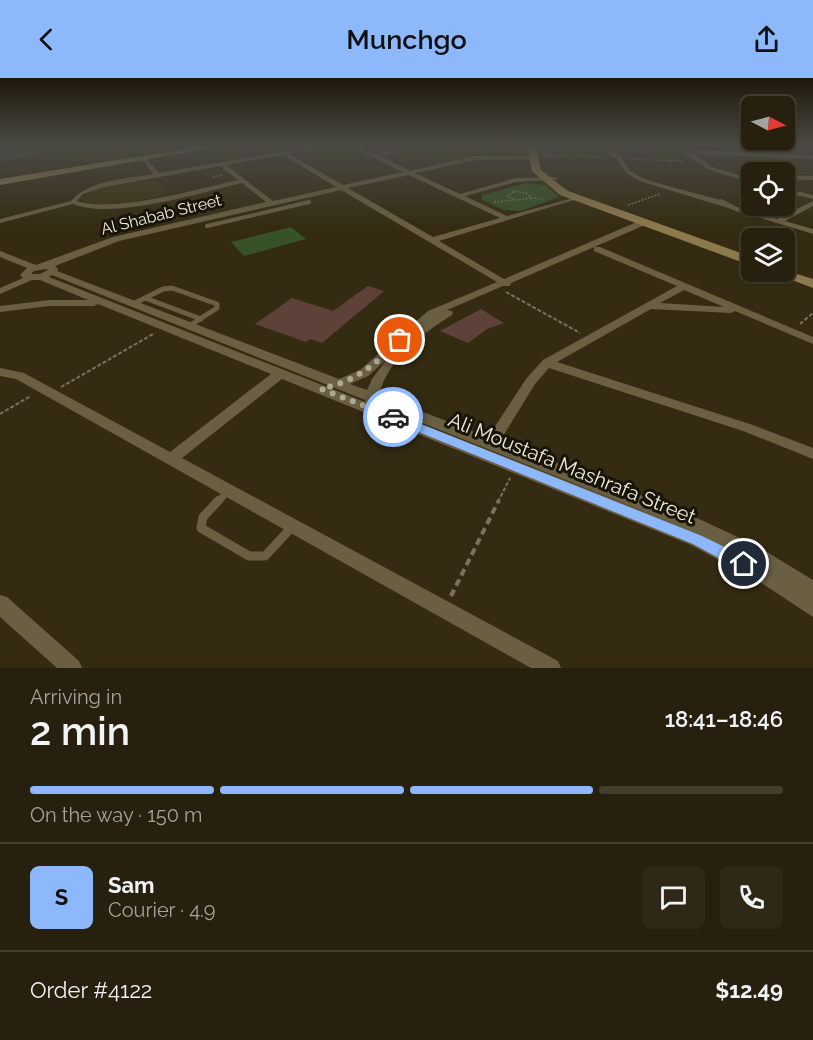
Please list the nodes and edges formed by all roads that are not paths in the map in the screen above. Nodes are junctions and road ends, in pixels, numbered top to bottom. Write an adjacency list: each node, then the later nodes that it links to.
1 (50, 173): 18 (main road)
2 (55, 173): 18 (main road)
3 (155, 173): 13 (street)
4 (176, 173): 13 (street)
5 (233, 173): 19 (street)
6 (321, 173): 21 (street)
7 (409, 173): 12 (street)
8 (419, 173): 12 (street, Al Shabab Street)
9 (547, 173): 16 (main road)
10 (631, 173): 20 (street)
11 (721, 173): 14 (street)
12 (412, 174): 21 (street, Al Shabab Street); 23 (street)
13 (158, 176): 26 (street)
14 (741, 176)
15 (795, 177): 17 (street)
16 (549, 178): 23 (street); 25 (main road); 39 (main road)
17 (813, 178)
18 (0, 181)
19 (244, 181): 26 (street); 28 (street)
20 (657, 186): 30 (street); 30 (lane)
21 (348, 188): 28 (street, Al Shabab Street); 37 (street); 44 (street, Al Shabab Street)
22 (795, 191): 24 (street)
23 (459, 196): 31 (street)
24 (813, 196)
25 (575, 198): 31 (street); 34 (main road)
26 (73, 202): 32 (street)
27 (309, 202): 35 (lane)
28 (272, 203): 44 (street, Al Shabab Street)
29 (813, 203): 33 (street)
30 (738, 210): 33 (street)
31 (506, 218): 37 (street)
32 (0, 221)
33 (777, 222): 36 (street)
34 (647, 225): 38 (street); 41 (main road); 47 (street)
35 (207, 226)
36 (813, 232)
37 (435, 238): 47 (street)
38 (597, 249): 47 (street); 50 (street)
39 (741, 251)
40 (0, 254): 44 (street, Ali Moustafa Mashrafa Street)
41 (741, 258)
42 (0, 262): 44 (street, Ali Moustafa Mashrafa Street)
43 (795, 270): 45 (main road)
44 (39, 272): 49 (street, Al Shabab Street); 51 (street, Al Shabab Street); 52 (street, Ali Moustafa Mashrafa Street); 53 (street, Ali Moustafa Mashrafa Street)
45 (813, 276)
46 (795, 278): 48 (main road)
47 (509, 284): 62 (street); 64 (street)
48 (813, 284)
49 (0, 285)
50 (684, 286): 54 (street); 56 (street)
51 (0, 291)
52 (139, 301): 57 (street, Ali Moustafa Mashrafa Street); 57 (lane)
53 (104, 303): 55 (street); 61 (street, Ali Moustafa Mashrafa Street)
54 (648, 307): 56 (street); 59 (street)
55 (0, 309)
56 (745, 312): 58 (street)
57 (195, 323): 62 (street, Ali Moustafa Mashrafa Street)
58 (813, 341)
59 (547, 363): 65 (street); 66 (street)
60 (0, 372): 67 (street)
61 (280, 373): 63 (street, Ali Moustafa Mashrafa Street); 67 (street)
62 (339, 384): 63 (street); 64 (street, Ali Moustafa Mashrafa Street)
63 (321, 389): 64 (street, Ali Moustafa Mashrafa Street)
64 (371, 403): 65 (street, Ali Moustafa Mashrafa Street); 72 (street, Ali Moustafa Mashrafa Street)
65 (490, 445): 70 (street, Ali Moustafa Mashrafa Street)
66 (813, 454)
67 (170, 460): 68 (street)
68 (228, 491): 69 (street); 69 (lane)
69 (293, 526): 74 (street)
70 (813, 590)
71 (0, 604): 73 (street)
72 (813, 608)
73 (72, 668)
74 (551, 668)

